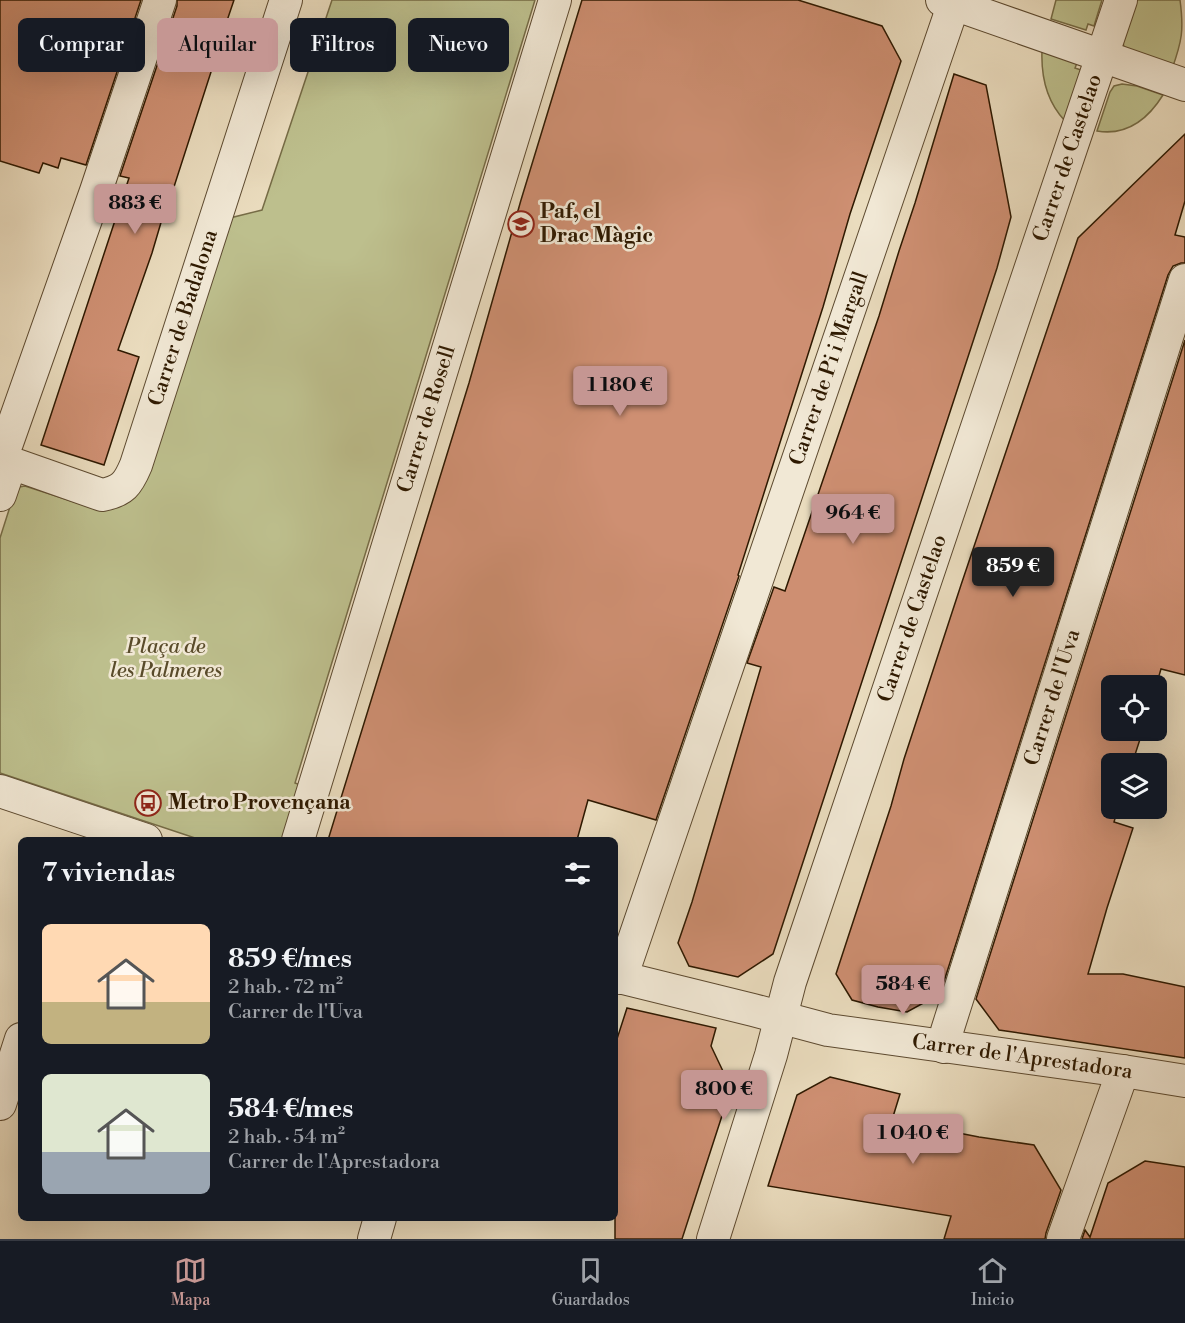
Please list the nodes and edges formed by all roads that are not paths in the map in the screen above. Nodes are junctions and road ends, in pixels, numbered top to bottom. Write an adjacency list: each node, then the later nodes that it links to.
1 (160, 0): 9 (street)
2 (286, 0): 10 (street, Carrer de Badalona)
3 (555, 0): 14 (street, Carrer de Rosell)
4 (1121, 0): 6 (street, Carrer de Castelao)
5 (950, 1): 6 (street); 15 (street, Carrer de Pi i Margall)
6 (1102, 55): 7 (street); 16 (street, Carrer de Castelao)
7 (1185, 85)
8 (1185, 280): 17 (street, Carrer de l'Uva)
9 (7, 442)
10 (0, 495)
11 (0, 791): 12 (street)
12 (88, 830): 13 (street)
13 (129, 837)
14 (299, 837)
15 (618, 977): 16 (street, Carrer de l'Aprestadora)
16 (781, 1017): 17 (street, Carrer de l'Aprestadora); 24 (street, Carrer de Castelao)
17 (944, 1047): 19 (street, Carrer de l'Aprestadora)
18 (18, 1048): 21 (street)
19 (1123, 1071): 20 (street, Carrer de l'Aprestadora); 25 (street)
20 (1185, 1081)
21 (0, 1104)
22 (379, 1221): 23 (street)
23 (374, 1239)
24 (713, 1239)
25 (1064, 1239)

